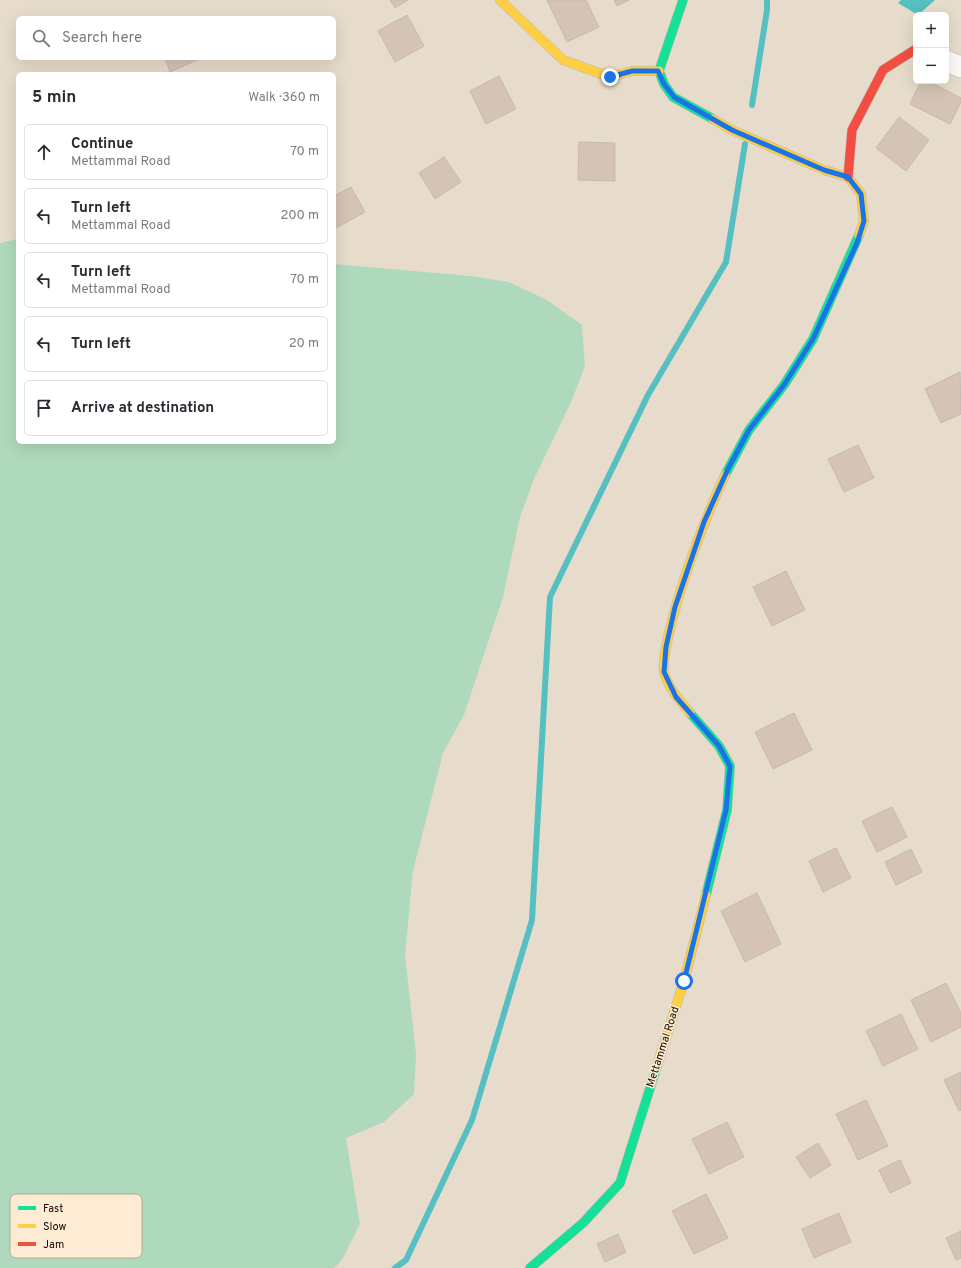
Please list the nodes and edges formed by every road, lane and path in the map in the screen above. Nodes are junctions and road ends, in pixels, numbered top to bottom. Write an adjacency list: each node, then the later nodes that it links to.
1 (500, 0): 6 (main road)
2 (683, 0): 6 (main road)
3 (913, 51): 7 (main road)
4 (949, 62): 5 (street)
5 (961, 67)
6 (658, 71): 7 (main road)
7 (848, 177): 8 (main road, Mettammal Road)
8 (530, 1268)

